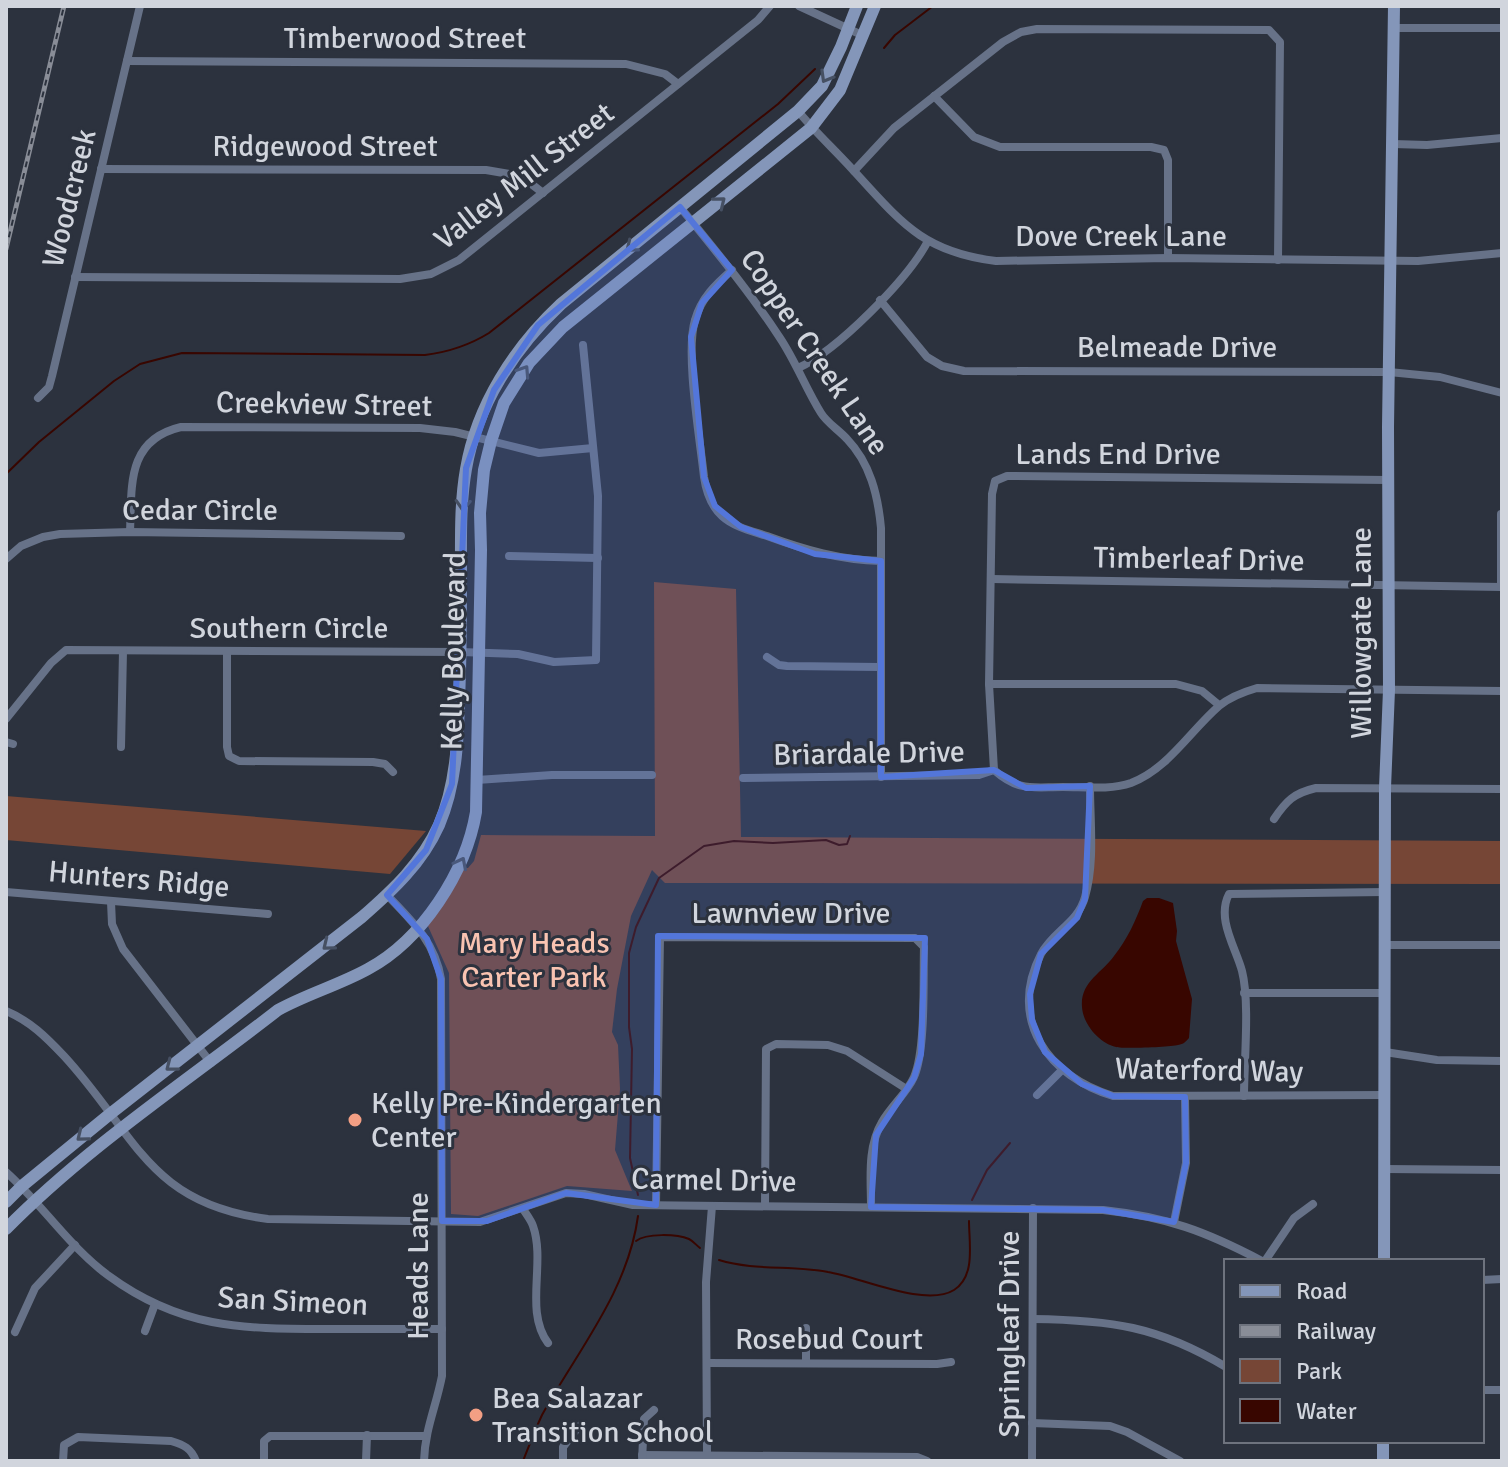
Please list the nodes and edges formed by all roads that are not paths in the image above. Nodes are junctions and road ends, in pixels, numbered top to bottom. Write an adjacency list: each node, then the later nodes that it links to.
1 (140, 6): 11 (street, Woodcreek)
2 (770, 6): 12 (street, Valley Mill Street)
3 (799, 6): 9 (street)
4 (857, 6): 9 (main road, Kelly Boulevard)
5 (875, 6): 10 (main road, Kelly Boulevard)
6 (1394, 6): 7 (main road, Willowgate Lane)
7 (1394, 28): 8 (street); 17 (main road, Willowgate Lane)
8 (1502, 28)
9 (849, 29): 10 (street); 14 (main road, Kelly Boulevard, one-way to 14)
10 (864, 36): 15 (main road, Kelly Boulevard)
11 (127, 61): 12 (street, Timberwood Street); 18 (street, Woodcreek)
12 (678, 84): 20 (street, Valley Mill Street)
13 (934, 96): 19 (street); 25 (street); 26 (street)
14 (798, 111): 15 (street, Dove Creek Lane); 21 (main road, Kelly Boulevard)
15 (811, 128): 19 (street, Dove Creek Lane); 22 (main road, Kelly Boulevard, one-way to 15)
16 (1502, 138): 17 (street)
17 (1393, 144): 27 (main road, Willowgate Lane)
18 (101, 169): 20 (street, Ridgewood Street); 29 (street, Woodcreek)
19 (854, 171): 23 (street, Dove Creek Lane)
20 (543, 193): 29 (street, Valley Mill Street)
21 (680, 207): 22 (street, Copper Creek Lane); 36 (main road, Kelly Boulevard, one-way to 36)
22 (693, 224): 28 (street, Copper Creek Lane); 37 (main road, Kelly Boulevard, one-way to 22)
23 (928, 241): 25 (street, Dove Creek Lane); 30 (street)
24 (1502, 253): 27 (street, Dove Creek Lane)
25 (1168, 258): 26 (street, Dove Creek Lane)
26 (1278, 260): 27 (street, Dove Creek Lane)
27 (1390, 261): 33 (main road, Willowgate Lane)
28 (732, 270): 32 (street, Copper Creek Lane); 46 (street)
29 (75, 277): 35 (street, Woodcreek)
30 (880, 300): 32 (street); 33 (street, Belmeade Drive)
31 (583, 345): 38 (street)
32 (798, 368): 46 (street, Copper Creek Lane)
33 (1389, 372): 34 (street, Belmeade Drive); 39 (main road, Willowgate Lane)
34 (1502, 393)
35 (38, 398)
36 (474, 436): 37 (street, Creekview Street); 41 (street, Creekview Street); 52 (main road, Kelly Boulevard, one-way to 52)
37 (491, 441): 38 (street, Creekview Street); 53 (main road, Kelly Boulevard)
38 (593, 448): 44 (street)
39 (1388, 480): 47 (street, Lands End Drive); 48 (main road, Willowgate Lane)
40 (1501, 514): 49 (street)
41 (130, 532): 42 (street, Cedar Circle); 45 (street, Cedar Circle)
42 (401, 536)
43 (509, 556): 44 (street)
44 (598, 558): 53 (street, Southern Circle)
45 (6, 559)
46 (881, 561): 55 (street, Copper Creek Lane)
47 (992, 579): 48 (street, Timberleaf Drive); 56 (street, Lands End Drive)
48 (1389, 587): 49 (street, Timberleaf Drive); 57 (main road, Willowgate Lane)
49 (1501, 587)
50 (123, 651): 51 (street, Southern Circle); 60 (street, Southern Circle); 61 (street)
51 (227, 652): 52 (street, Southern Circle); 63 (street)
52 (461, 652): 53 (street, Southern Circle); 74 (main road, Kelly Boulevard)
53 (479, 653): 67 (main road, Kelly Boulevard)
54 (767, 657): 55 (street)
55 (880, 667): 65 (street, Copper Creek Lane)
56 (989, 684): 59 (street); 62 (street, Lands End Drive)
57 (1389, 690): 58 (street); 59 (street); 69 (main road, Willowgate Lane)
58 (1502, 691)
59 (1219, 705): 68 (street)
60 (6, 719)
61 (121, 747)
62 (994, 770): 65 (street, Briardale Drive); 68 (street)
63 (393, 772)
64 (652, 775): 67 (street)
65 (881, 777): 66 (street, Briardale Drive)
66 (743, 778)
67 (477, 780): 77 (main road, Kelly Boulevard, one-way to 67)
68 (1090, 786): 87 (street, Waterford Way)
69 (1385, 788): 70 (street); 71 (street); 73 (main road, Willowgate Lane)
70 (1502, 789)
71 (1274, 819)
72 (6, 892): 75 (street, Hunters Ridge)
73 (1385, 892): 78 (main road, Willowgate Lane); 80 (street)
74 (387, 895): 77 (street, Heads Lane); 83 (main road, Kelly Boulevard, one-way to 83)
75 (111, 902): 76 (street, Hunters Ridge); 83 (street)
76 (268, 914)
77 (419, 928): 86 (main road, Kelly Boulevard); 108 (street, Heads Lane)
78 (1385, 945): 79 (street); 81 (main road, Willowgate Lane)
79 (1502, 945)
80 (1244, 993): 81 (street); 91 (street)
81 (1385, 993): 84 (main road, Willowgate Lane)
82 (6, 1011): 93 (street, Carmel Drive)
83 (197, 1045): 86 (street); 93 (main road, Kelly Boulevard, one-way to 93)
84 (1385, 1052): 85 (street); 90 (main road, Willowgate Lane)
85 (1502, 1061)
86 (211, 1063): 94 (main road, Kelly Boulevard)
87 (1061, 1071): 89 (street); 92 (street, Waterford Way)
88 (905, 1088): 102 (street, Lawnview Drive); 104 (street); 105 (street)
89 (1037, 1095)
90 (1385, 1095): 91 (street, Waterford Way); 95 (main road, Willowgate Lane)
91 (1244, 1096): 92 (street, Waterford Way)
92 (1185, 1097): 109 (street)
93 (110, 1114): 94 (street, Carmel Drive); 98 (main road, Kelly Boulevard, one-way to 98)
94 (121, 1129): 99 (main road, Kelly Boulevard); 108 (street, Carmel Drive)
95 (1385, 1169): 96 (street); 114 (main road, Willowgate Lane)
96 (1502, 1170)
97 (6, 1172): 98 (street, San Simeon)
98 (22, 1186): 99 (street, San Simeon); 100 (main road, Kelly Boulevard)
99 (35, 1200): 110 (main road, Kelly Boulevard); 111 (street, San Simeon)
100 (6, 1202)
101 (1313, 1204): 113 (street)
102 (656, 1205): 103 (street, Carmel Drive); 107 (street, Carmel Drive)
103 (712, 1206): 104 (street, Carmel Drive); 124 (street)
104 (765, 1206): 105 (street, Carmel Drive)
105 (871, 1207): 106 (street, Carmel Drive)
106 (1033, 1208): 109 (street, Carmel Drive); 116 (street, Springleaf Drive)
107 (523, 1209): 108 (street, Carmel Drive); 121 (street)
108 (442, 1221): 118 (street, Heads Lane)
109 (1174, 1222): 112 (street, Carmel Drive)
110 (6, 1229)
111 (75, 1245): 115 (street, San Simeon); 120 (street)
112 (1260, 1259)
113 (1265, 1259)
114 (1384, 1259)
115 (155, 1304): 118 (street, San Simeon); 119 (street)
116 (1033, 1319): 125 (street); 127 (street, Springleaf Drive)
117 (806, 1328): 122 (street)
118 (442, 1329): 130 (street, Heads Lane)
119 (145, 1331)
120 (15, 1332)
121 (548, 1343)
122 (806, 1362): 123 (street, Rosebud Court); 124 (street, Rosebud Court)
123 (951, 1362)
124 (707, 1363): 131 (street)
125 (1224, 1366)
126 (654, 1410): 132 (street)
127 (1032, 1423): 133 (street); 141 (street, Springleaf Drive)
128 (579, 1426): 139 (street)
129 (367, 1435): 130 (street); 136 (street); 137 (street)
130 (424, 1436): 138 (street, Heads Lane)
131 (707, 1454): 132 (street); 140 (street)
132 (642, 1458)
133 (1165, 1458): 142 (street)
134 (63, 1461): 135 (street)
135 (196, 1461)
136 (264, 1461)
137 (366, 1461)
138 (424, 1461)
139 (563, 1461)
140 (927, 1461)
141 (1032, 1461)
142 (1180, 1461)

